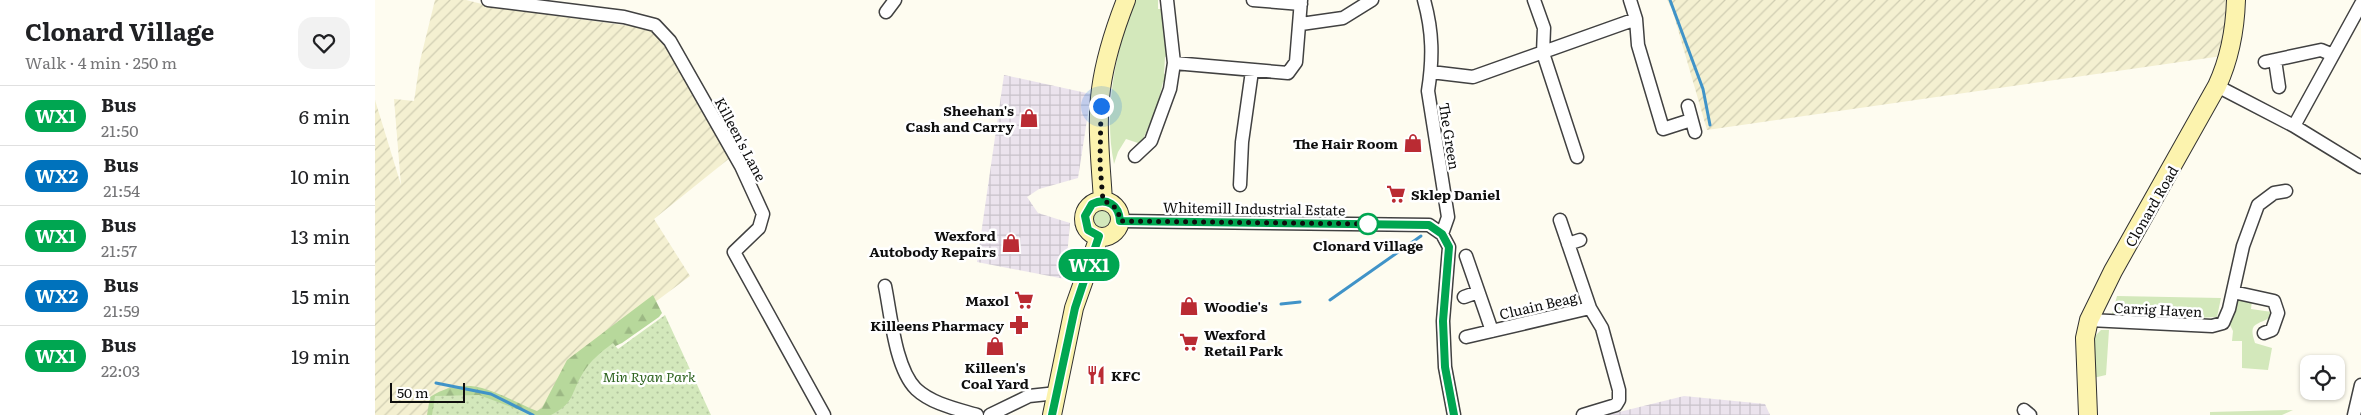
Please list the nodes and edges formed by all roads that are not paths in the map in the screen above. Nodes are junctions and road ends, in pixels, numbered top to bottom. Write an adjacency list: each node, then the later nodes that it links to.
1 (488, 0): 47 (street, Killeen's Lane)
2 (895, 0): 13 (street)
3 (1126, 0): 30 (main road)
4 (1167, 0): 18 (street)
5 (1253, 0): 10 (street)
6 (1424, 0): 20 (street, The Green)
7 (1534, 0): 16 (street)
8 (1630, 0): 14 (street)
9 (2236, 0): 21 (main road, Clonard Road)
10 (1301, 2): 15 (street)
11 (1365, 2): 15 (street)
12 (2361, 4): 17 (street)
13 (886, 12)
14 (1636, 19): 16 (street); 23 (street)
15 (1301, 24): 19 (street)
16 (1543, 53): 20 (street); 26 (street)
17 (2333, 55): 22 (street); 24 (street)
18 (1175, 63): 19 (street); 25 (street)
19 (1252, 71): 28 (street)
20 (1431, 72): 33 (street, The Green)
21 (2217, 86): 24 (street); 41 (main road, Clonard Road)
22 (2279, 87)
23 (1687, 106)
24 (2294, 126): 27 (street)
25 (1135, 156)
26 (1577, 157)
27 (2361, 167)
28 (1240, 185)
29 (2286, 191): 38 (street, Carrig Haven)
30 (1103, 201): 32 (main road); 34 (main road)
31 (1559, 220): 40 (street, Cluain Beag)
32 (1120, 221): 33 (street, Whitemill Industrial Estate); 34 (main road)
33 (1442, 234): 51 (street)
34 (1099, 236): 46 (main road)
35 (1466, 256): 37 (street, Cluain Beag)
36 (885, 286): 48 (street)
37 (1479, 292): 39 (street); 42 (street, Cluain Beag)
38 (2233, 292): 41 (street, Carrig Haven); 43 (street)
39 (1464, 297)
40 (1591, 308): 42 (street, Cluain Beag); 52 (street, Cluain Beag)
41 (2089, 320): 53 (main road, Clonard Road)
42 (1492, 331): 44 (street, Cluain Beag)
43 (2264, 333)
44 (1466, 337)
45 (2361, 385): 54 (street)
46 (1057, 393): 49 (street); 50 (main road)
47 (824, 415)
48 (977, 415)
49 (990, 415)
50 (1052, 415)
51 (1454, 415)
52 (1583, 415)
53 (2088, 415)
54 (2354, 415)

